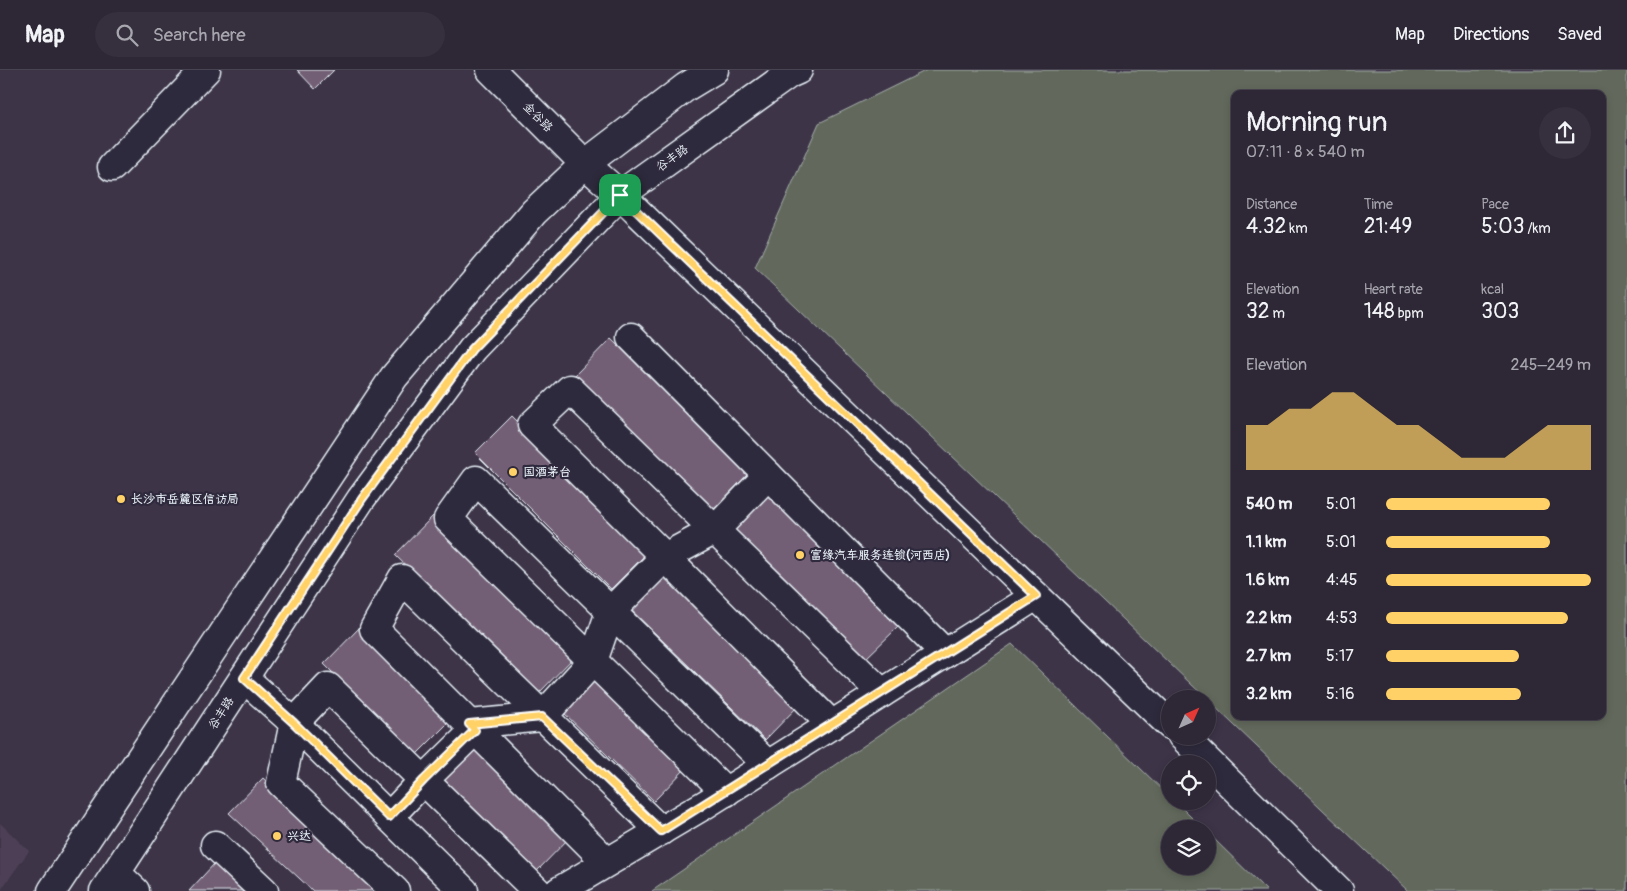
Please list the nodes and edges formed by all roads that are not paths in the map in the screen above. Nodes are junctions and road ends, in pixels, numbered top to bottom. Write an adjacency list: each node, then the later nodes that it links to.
1 (206, 70): 6 (street)
2 (491, 70): 5 (street, 金谷路)
3 (714, 70): 5 (street)
4 (798, 70): 7 (street, 谷丰路)
5 (585, 164): 7 (street, 金谷路); 32 (street)
6 (112, 167)
7 (620, 195): 12 (street, 金谷路); 16 (street, 谷丰路)
8 (631, 336): 9 (street)
9 (768, 475): 10 (street); 14 (street)
10 (715, 530): 11 (street); 11 (street); 17 (street)
11 (665, 557): 13 (street); 21 (street)
12 (1036, 596): 14 (street); 18 (street, 金谷路)
13 (610, 612): 15 (street); 15 (street); 24 (street)
14 (945, 653): 17 (street)
15 (593, 661): 19 (street); 26 (street)
16 (244, 678): 20 (street); 31 (street, 谷丰路)
17 (882, 693): 21 (street)
18 (1161, 716)
19 (542, 717): 22 (street); 22 (street); 28 (street)
20 (294, 723): 25 (street); 27 (street); 35 (street)
21 (832, 724): 24 (street)
22 (472, 727): 25 (street); 30 (street)
23 (1191, 745): 39 (street)
24 (768, 765): 26 (street)
25 (424, 780): 27 (street); 37 (street)
26 (726, 792): 28 (street)
27 (389, 817): 36 (street)
28 (661, 831): 30 (street)
29 (215, 845): 34 (street)
30 (607, 862): 38 (street)
31 (110, 882): 33 (street)
32 (52, 891)
33 (136, 891)
34 (264, 891)
35 (396, 891)
36 (464, 891)
37 (537, 891)
38 (558, 891)
39 (1339, 891)

